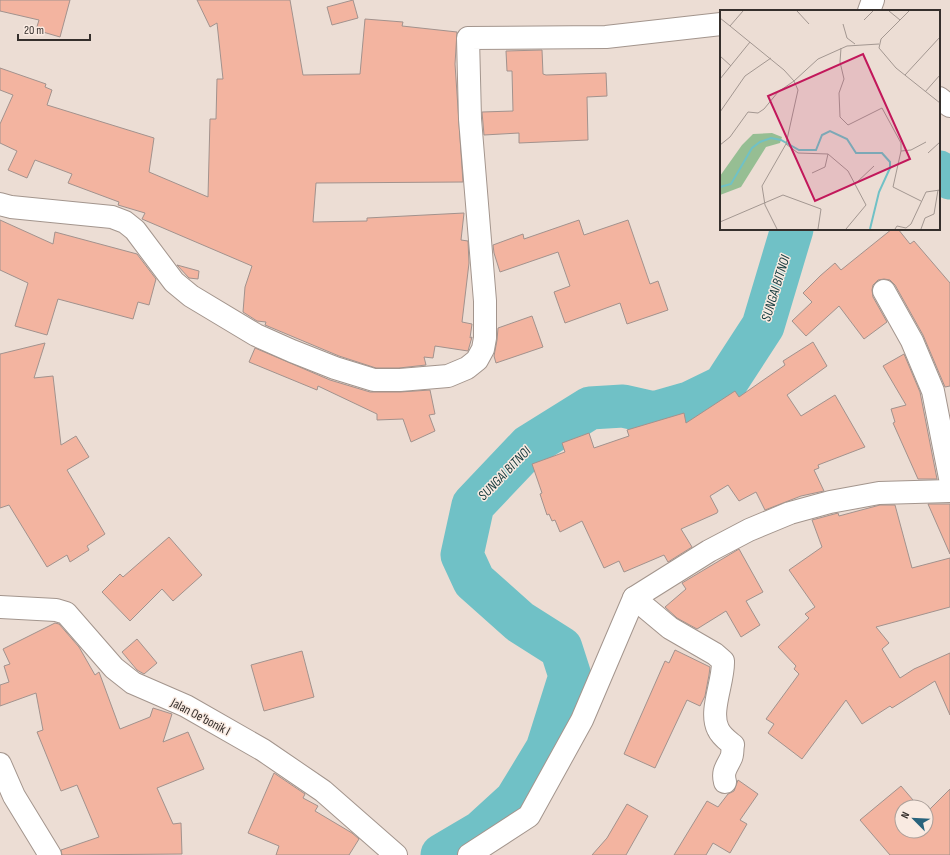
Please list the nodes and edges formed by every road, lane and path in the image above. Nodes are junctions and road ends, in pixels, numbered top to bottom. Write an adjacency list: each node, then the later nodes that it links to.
1 (873, 0): 2 (street)
2 (870, 10)
3 (720, 24): 6 (street)
4 (940, 99): 5 (street)
5 (950, 106)
6 (0, 204)
7 (884, 292): 8 (street)
8 (950, 478)
9 (950, 491): 10 (street)
10 (634, 598): 13 (street); 16 (street)
11 (0, 607): 15 (street, Jalan Oe'bonik I)
12 (0, 764): 14 (street)
13 (725, 782)
14 (50, 855)
15 (396, 855)
16 (469, 855)

